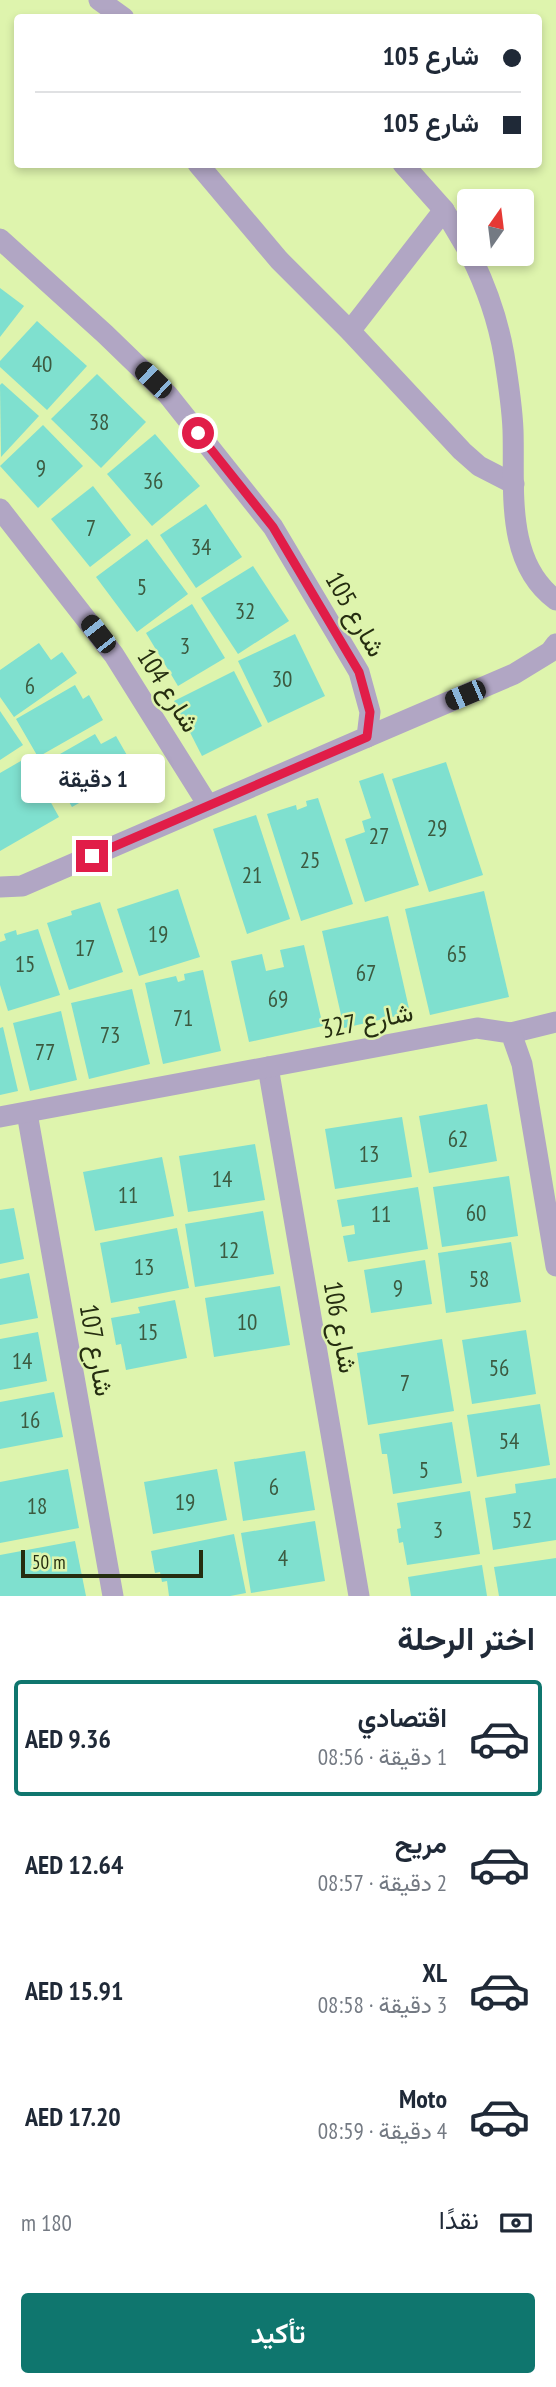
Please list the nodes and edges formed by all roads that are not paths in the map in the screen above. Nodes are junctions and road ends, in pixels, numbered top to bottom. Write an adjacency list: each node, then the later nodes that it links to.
1 (201, 168): 7 (street)
2 (407, 168): 3 (street)
3 (444, 210): 4 (street); 7 (street)
4 (457, 232)
5 (0, 239): 12 (street, شارع 105)
6 (476, 266): 8 (street)
7 (350, 331): 8 (street)
8 (514, 484): 10 (street)
9 (0, 509): 13 (street, شارع 104)
10 (556, 600)
11 (556, 644): 12 (street)
12 (367, 737): 13 (street)
13 (208, 805): 14 (street)
14 (0, 887)
15 (556, 1021): 16 (street)
16 (512, 1033): 17 (street, شارع 327); 20 (street)
17 (268, 1067): 18 (street, شارع 327); 22 (street, شارع 106)
18 (27, 1113): 19 (street, شارع 327); 21 (street, شارع 107)
19 (0, 1118)
20 (556, 1266)
21 (113, 1596)
22 (359, 1596)

